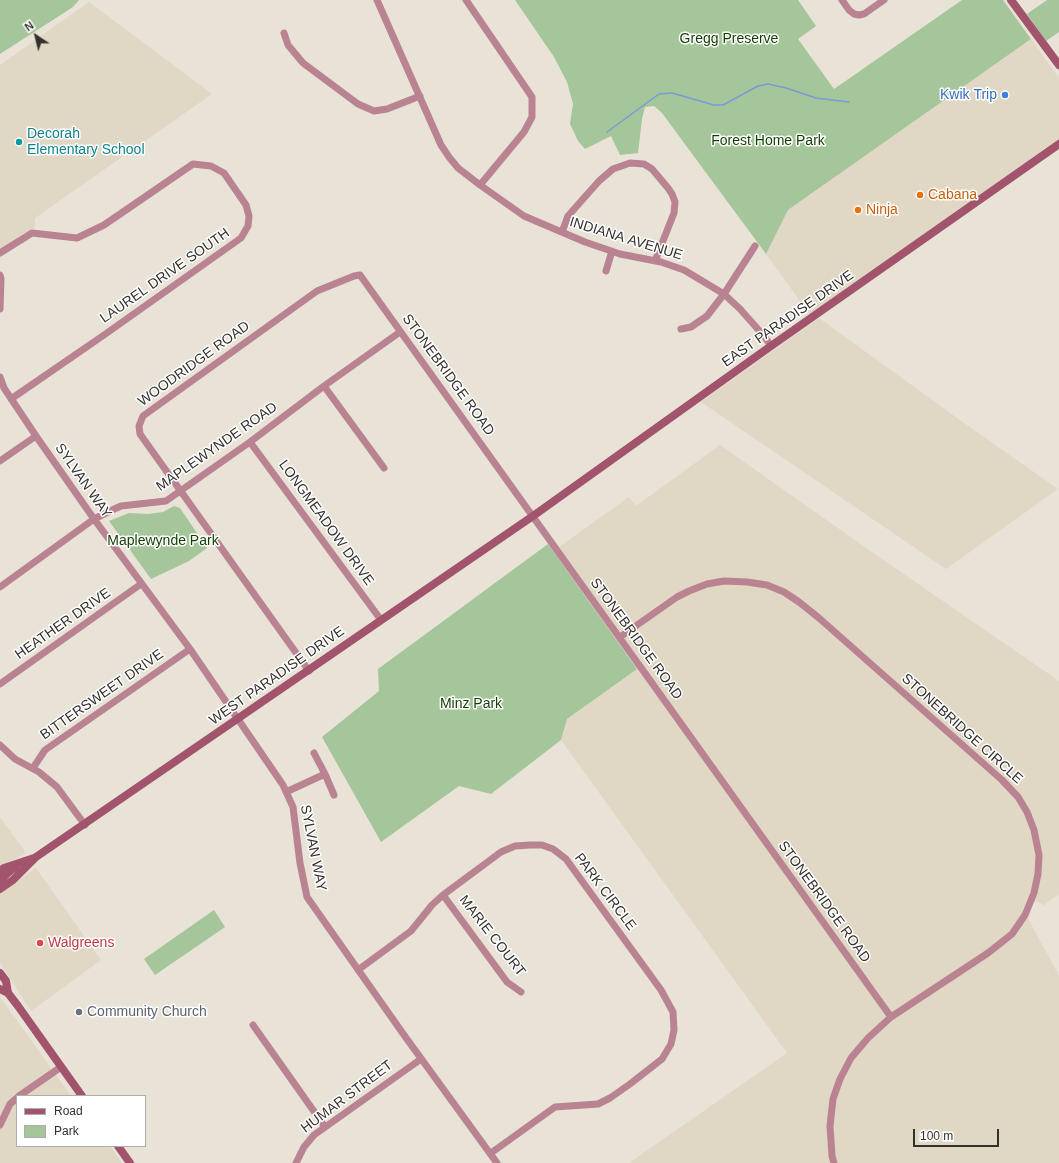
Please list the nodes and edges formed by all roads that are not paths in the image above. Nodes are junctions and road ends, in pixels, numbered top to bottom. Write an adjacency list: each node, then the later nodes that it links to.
1 (377, 0): 10 (street, INDIANA AVENUE)
2 (466, 0): 12 (street)
3 (842, 0): 4 (street)
4 (884, 0)
5 (1011, 0): 7 (street)
6 (284, 33): 10 (street)
7 (1051, 56): 8 (street); 9 (street)
8 (1059, 65)
9 (1059, 73)
10 (420, 96): 12 (street, INDIANA AVENUE)
11 (1059, 144): 25 (street, EAST PARADISE DRIVE)
12 (480, 185): 13 (street, INDIANA AVENUE)
13 (562, 232): 15 (street, INDIANA AVENUE); 17 (street)
14 (755, 246): 21 (street)
15 (612, 251): 17 (street, INDIANA AVENUE); 18 (street)
16 (0, 253): 28 (street, LAUREL DRIVE SOUTH)
17 (655, 261): 21 (street, INDIANA AVENUE)
18 (606, 271)
19 (0, 275): 22 (street)
20 (360, 275): 24 (street, STONEBRIDGE ROAD); 33 (street, WOODRIDGE ROAD)
21 (724, 294): 23 (street); 25 (street, INDIANA AVENUE)
22 (0, 308)
23 (681, 329)
24 (400, 332): 27 (street, MAPLEWYNDE ROAD); 34 (street, STONEBRIDGE ROAD)
25 (771, 346): 34 (street, EAST PARADISE DRIVE)
26 (0, 376): 28 (street, SYLVAN WAY)
27 (324, 386): 30 (street, MAPLEWYNDE ROAD); 32 (street)
28 (11, 399): 29 (street, SYLVAN WAY)
29 (36, 436): 31 (street); 35 (street, SYLVAN WAY)
30 (250, 442): 33 (street, MAPLEWYNDE ROAD); 38 (street, LONGMEADOW DRIVE)
31 (0, 461)
32 (384, 468)
33 (181, 490): 35 (street, MAPLEWYNDE ROAD); 41 (street, WOODRIDGE ROAD)
34 (533, 516): 38 (street, WEST PARADISE DRIVE); 39 (street, STONEBRIDGE ROAD)
35 (94, 519): 36 (street, SYLVAN WAY); 37 (street, MAPLEWYNDE ROAD)
36 (141, 584): 40 (street, SYLVAN WAY); 42 (street, HEATHER DRIVE)
37 (0, 587)
38 (381, 620): 41 (street, WEST PARADISE DRIVE)
39 (620, 638): 62 (street, STONEBRIDGE ROAD); 62 (street, STONEBRIDGE CIRCLE)
40 (190, 649): 43 (street, SYLVAN WAY); 46 (street, BITTERSWEET DRIVE)
41 (309, 671): 43 (street, WEST PARADISE DRIVE)
42 (0, 684)
43 (239, 718): 48 (street, SYLVAN WAY); 50 (street, WEST PARADISE DRIVE)
44 (0, 745): 46 (street)
45 (314, 753): 47 (street)
46 (33, 768): 50 (street)
47 (324, 774): 48 (street); 49 (street)
48 (286, 792): 57 (street, SYLVAN WAY)
49 (334, 795)
50 (85, 825): 51 (street, WEST PARADISE DRIVE)
51 (36, 858): 52 (street, WEST PARADISE DRIVE); 55 (street, WEST PARADISE DRIVE)
52 (18, 864): 53 (street, WEST PARADISE DRIVE); 54 (street)
53 (0, 871)
54 (0, 880)
55 (0, 889)
56 (443, 895): 57 (street, PARK CIRCLE); 60 (street, MARIE COURT); 72 (street, PARK CIRCLE)
57 (358, 970): 64 (street, SYLVAN WAY)
58 (0, 972): 61 (street)
59 (0, 989): 61 (street)
60 (521, 992)
61 (8, 993): 65 (street)
62 (891, 1017): 76 (street, STONEBRIDGE CIRCLE)
63 (254, 1025): 70 (street)
64 (421, 1058): 70 (street, HUMAR STREET); 72 (street, SYLVAN WAY)
65 (61, 1066): 66 (street); 67 (street)
66 (21, 1095)
67 (81, 1095)
68 (16, 1099): 69 (street)
69 (0, 1125)
70 (325, 1127): 74 (street, HUMAR STREET)
71 (119, 1147): 73 (street)
72 (491, 1154): 75 (street, SYLVAN WAY)
73 (130, 1163)
74 (296, 1163)
75 (497, 1163)
76 (834, 1163)

